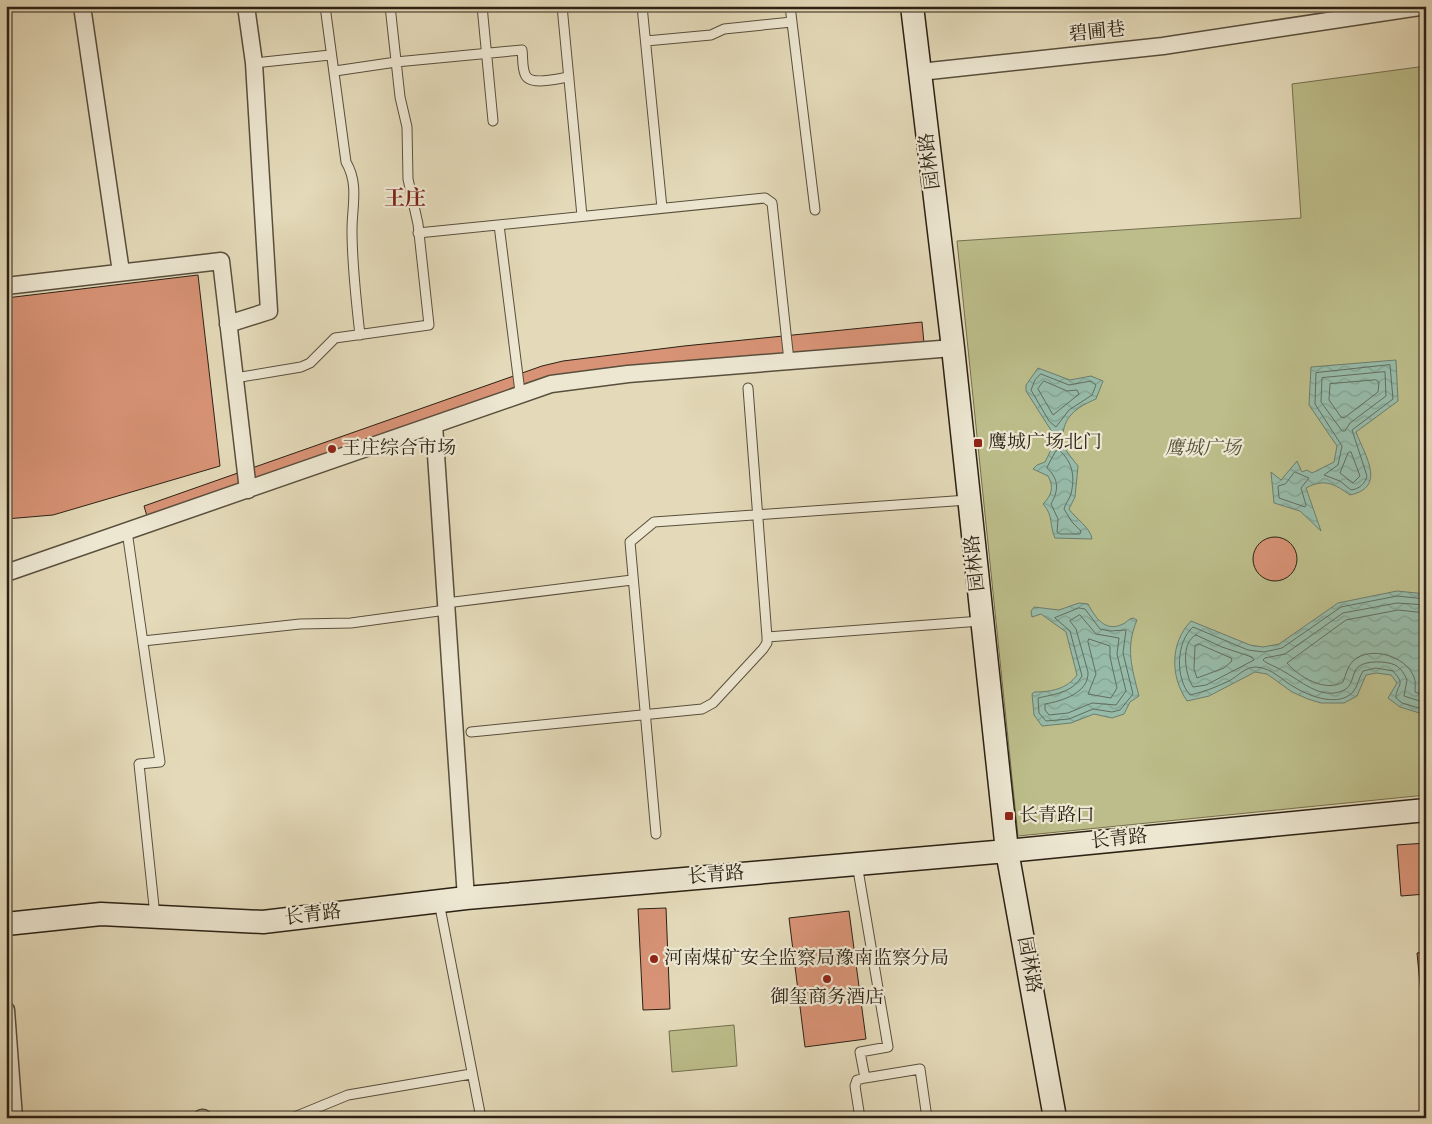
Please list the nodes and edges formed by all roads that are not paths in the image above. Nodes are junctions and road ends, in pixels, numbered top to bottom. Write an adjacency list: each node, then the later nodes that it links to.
1 (82, 6): 26 (street)
2 (246, 6): 16 (street)
3 (325, 6): 14 (lane)
4 (390, 6): 15 (lane)
5 (482, 6): 13 (lane)
6 (562, 6): 19 (lane)
7 (642, 6): 12 (lane)
8 (790, 6): 11 (lane)
9 (912, 6): 18 (street, 园林路)
10 (1426, 6): 18 (street, 碧圃巷)
11 (792, 22): 12 (lane); 22 (lane)
12 (646, 40): 21 (lane)
13 (485, 53): 15 (lane); 19 (lane); 20 (lane)
14 (330, 55): 16 (lane); 17 (lane)
15 (396, 62): 17 (lane); 25 (lane)
16 (254, 63): 28 (street)
17 (335, 71): 29 (lane)
18 (920, 72): 30 (street, 园林路)
19 (569, 77): 23 (lane)
20 (493, 121)
21 (662, 208): 23 (lane); 31 (lane)
22 (815, 210)
23 (582, 216): 24 (lane)
24 (500, 225): 25 (lane); 34 (lane)
25 (418, 233): 29 (lane)
26 (121, 272): 27 (street); 28 (street)
27 (6, 286)
28 (228, 324): 32 (street)
29 (360, 335): 32 (lane)
30 (953, 348): 31 (street); 37 (street, 园林路)
31 (789, 361): 35 (street)
32 (235, 378): 36 (street)
33 (748, 388): 38 (lane)
34 (520, 392)
35 (434, 425): 36 (street); 42 (street)
36 (248, 490): 39 (street)
37 (969, 500): 38 (lane); 43 (street, 园林路)
38 (758, 516): 41 (lane); 44 (lane)
39 (127, 531): 40 (street); 45 (lane)
40 (6, 573)
41 (632, 580): 42 (lane); 46 (lane)
42 (446, 606): 45 (lane); 52 (street)
43 (982, 620): 44 (lane); 50 (street, 园林路)
44 (767, 636): 46 (lane)
45 (143, 641): 54 (lane)
46 (645, 714): 47 (lane); 49 (lane)
47 (471, 732)
48 (1426, 810): 50 (street, 长青路)
49 (656, 834)
50 (1007, 851): 51 (street, 长青路); 64 (street, 园林路)
51 (857, 864): 52 (street, 长青路); 58 (lane)
52 (466, 898): 53 (street, 长青路)
53 (439, 901): 54 (street, 长青路); 57 (lane)
54 (155, 916): 55 (street, 长青路)
55 (6, 924)
56 (6, 1010): 59 (street)
57 (471, 1074): 60 (lane); 61 (lane)
58 (865, 1078): 62 (lane); 63 (lane)
59 (14, 1118)
60 (292, 1118)
61 (481, 1118)
62 (860, 1118)
63 (927, 1118)
64 (1055, 1118)

